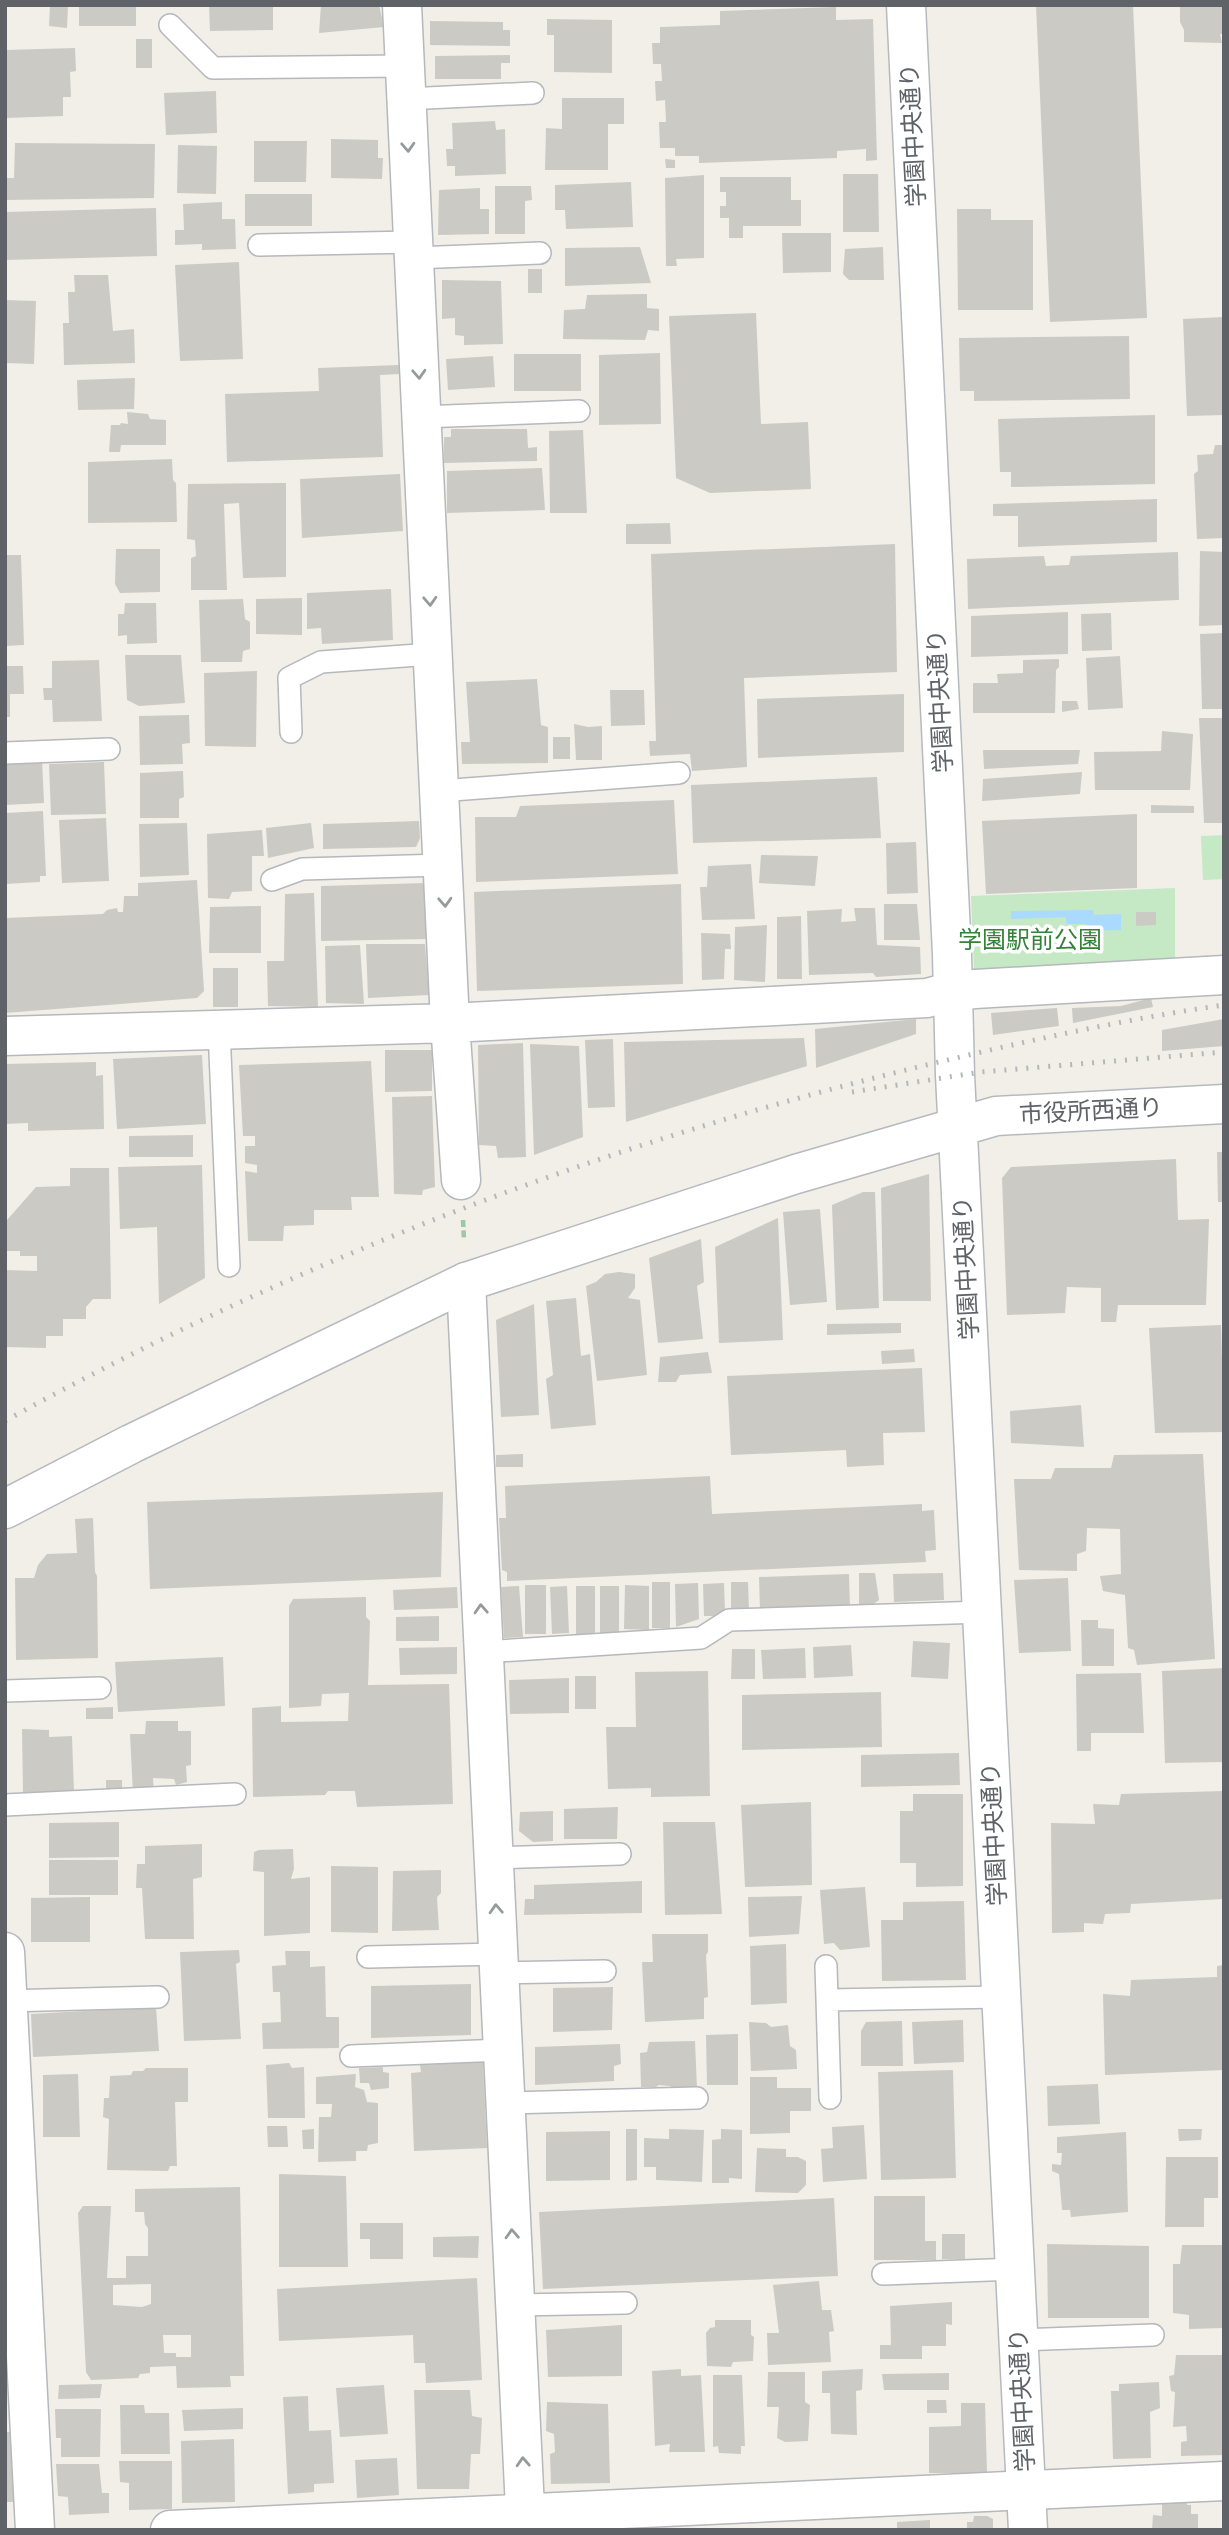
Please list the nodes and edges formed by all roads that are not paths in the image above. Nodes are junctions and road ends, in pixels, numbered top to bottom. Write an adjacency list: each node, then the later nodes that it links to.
1 (402, 5): 4 (street)
2 (906, 5): 20 (street, 学園中央通り)
3 (170, 25): 4 (lane)
4 (405, 82): 5 (lane); 7 (street, one-way to 7)
5 (533, 93)
6 (259, 245): 7 (lane)
7 (413, 250): 8 (lane); 10 (street, one-way to 10)
8 (540, 253)
9 (579, 411): 10 (lane)
10 (421, 417): 11 (street, one-way to 11)
11 (432, 654): 12 (lane); 16 (street)
12 (291, 732)
13 (109, 749): 14 (lane)
14 (5, 753)
15 (679, 773): 16 (lane)
16 (439, 791): 17 (street)
17 (443, 865): 18 (lane); 21 (street, one-way to 21)
18 (272, 880)
19 (1224, 975): 20 (street)
20 (953, 990): 21 (street); 25 (street, 学園中央通り)
21 (450, 1023): 22 (street); 26 (street)
22 (219, 1028): 23 (street); 27 (lane)
23 (5, 1036)
24 (1224, 1104): 25 (street, 市役所西通り)
25 (959, 1128): 28 (street, 市役所西通り); 30 (street, 学園中央通り)
26 (461, 1180)
27 (229, 1266)
28 (466, 1282): 29 (street, 市役所西通り); 31 (street, one-way to 28)
29 (5, 1510)
30 (983, 1612): 31 (lane); 44 (street, 学園中央通り)
31 (483, 1652): 37 (street)
32 (100, 1688): 33 (lane)
33 (5, 1691)
34 (235, 1794): 35 (lane)
35 (5, 1805)
36 (620, 1854): 37 (lane)
37 (494, 1858): 40 (street, one-way to 37)
38 (5, 1952): 46 (street)
39 (369, 1957): 40 (lane)
40 (499, 1963): 42 (lane); 47 (street)
41 (826, 1966): 45 (lane)
42 (605, 1971)
43 (158, 1997): 46 (lane)
44 (1002, 1997): 45 (lane); 53 (street, 学園中央通り)
45 (827, 2000): 50 (lane)
46 (6, 2001): 52 (street)
47 (503, 2050): 48 (lane); 51 (street)
48 (351, 2056)
49 (696, 2098): 51 (lane)
50 (830, 2098)
51 (505, 2103): 56 (street, one-way to 51)
52 (11, 2194): 59 (street)
53 (1016, 2269): 54 (lane); 58 (street, 学園中央通り)
54 (883, 2274)
55 (626, 2303): 56 (lane)
56 (516, 2305): 62 (street, one-way to 56)
57 (1153, 2335): 58 (lane)
58 (1019, 2340): 61 (street, 学園中央通り)
59 (16, 2379): 63 (street)
60 (1224, 2482): 61 (street)
61 (1026, 2490): 62 (street); 65 (street, 学園中央通り)
62 (526, 2521): 64 (street)
63 (34, 2530)
64 (170, 2530)
65 (1028, 2530)

